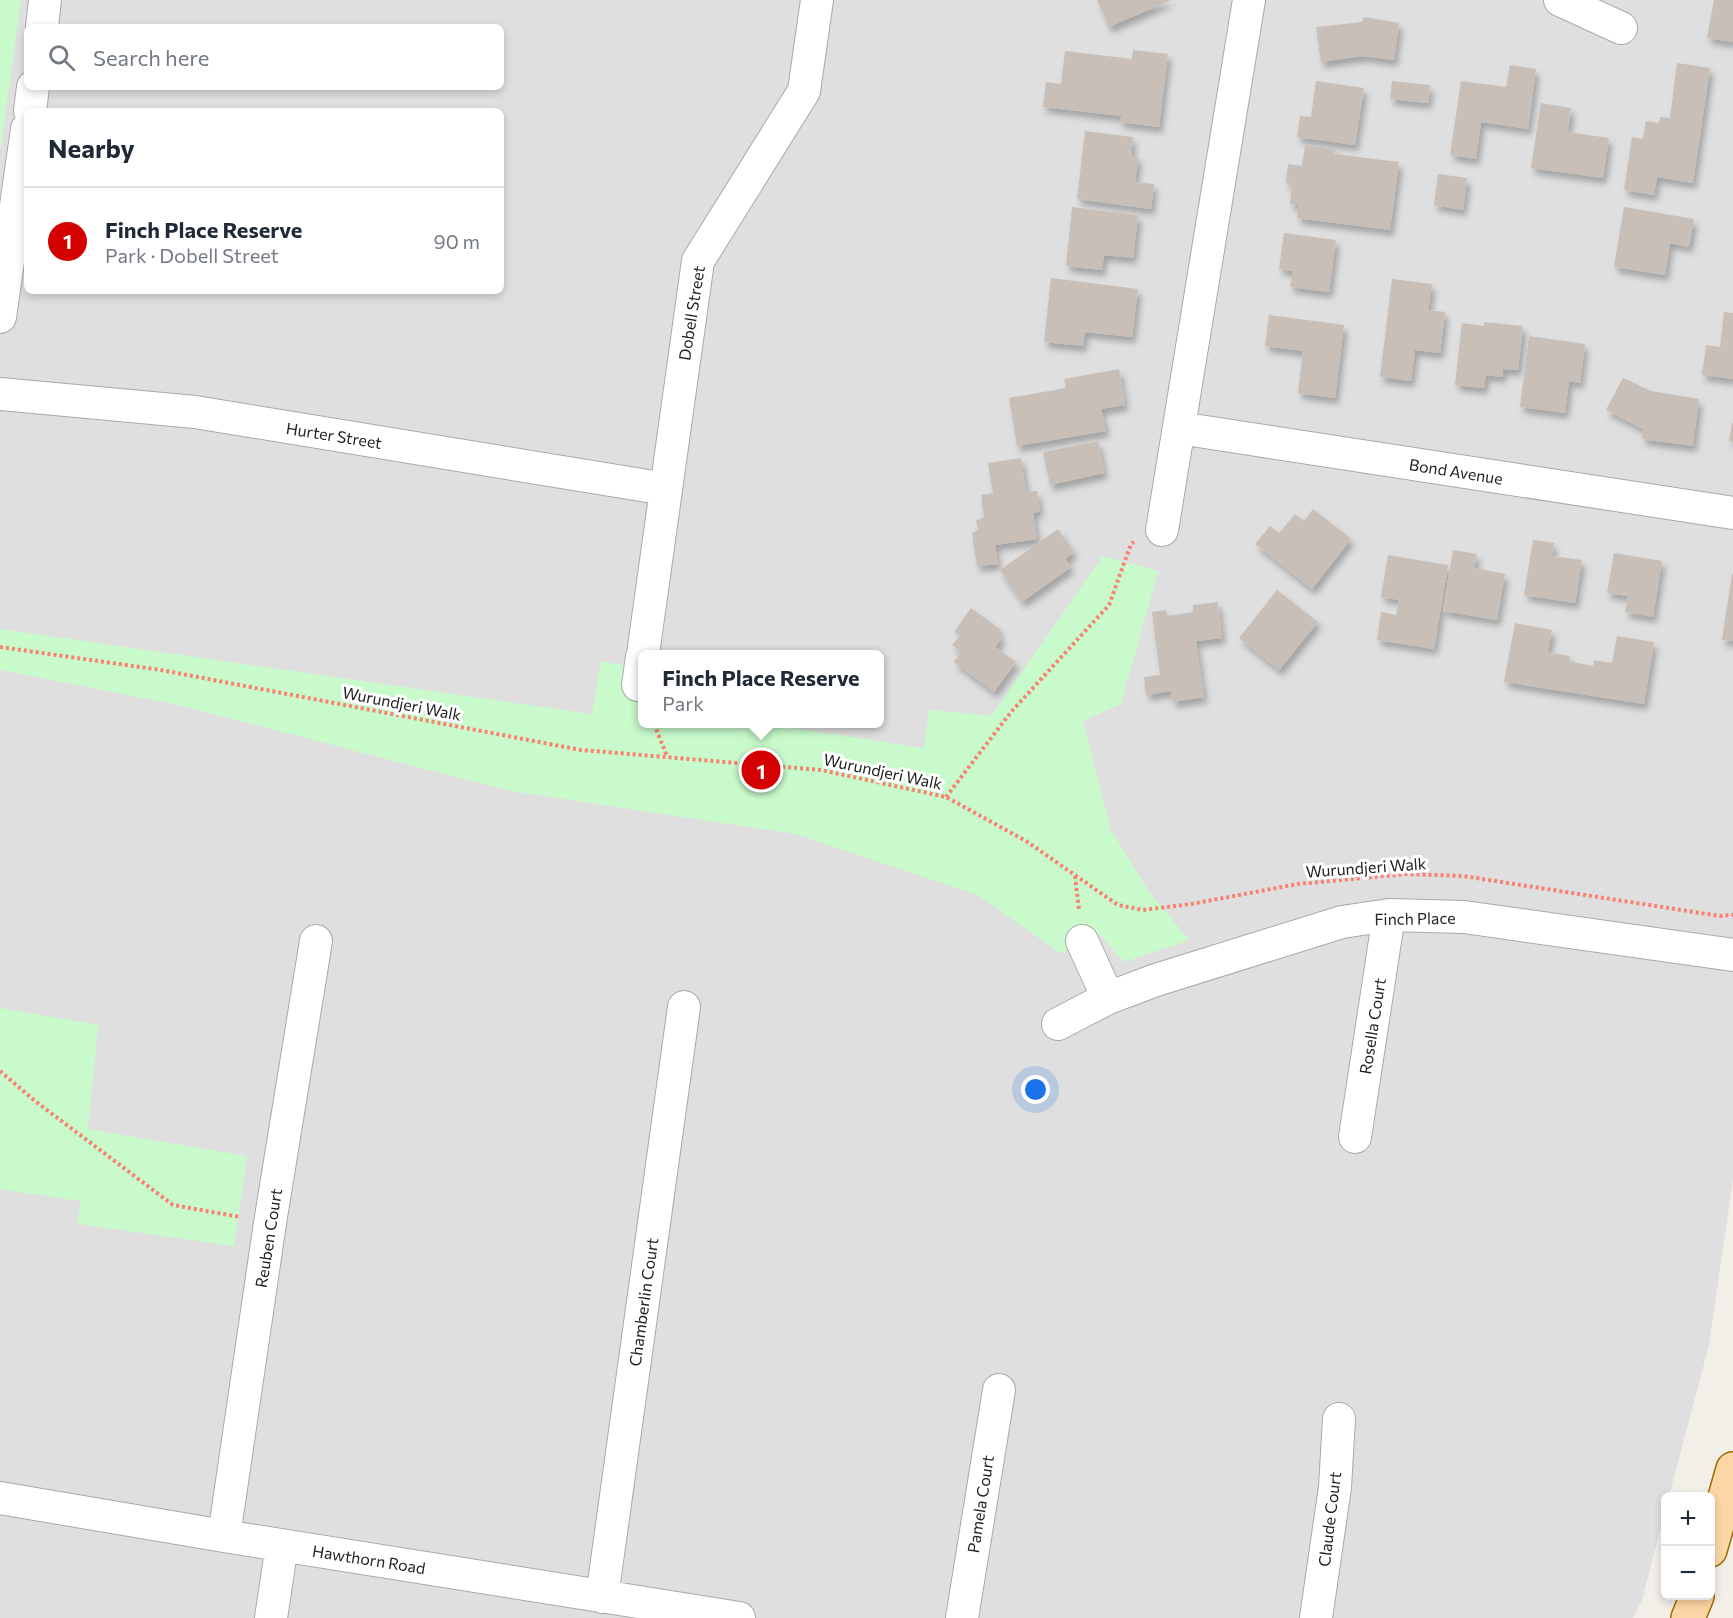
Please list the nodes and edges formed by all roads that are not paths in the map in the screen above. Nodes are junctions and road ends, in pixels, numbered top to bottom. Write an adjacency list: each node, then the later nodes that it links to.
1 (45, 0): 5 (street)
2 (817, 0): 13 (street, Dobell Street)
3 (1249, 0): 12 (street)
4 (1560, 0): 6 (street)
5 (42, 24)
6 (1621, 28)
7 (33, 90): 8 (street)
8 (30, 108)
9 (24, 150): 10 (street)
10 (0, 317)
11 (0, 394): 13 (street, Hurter Street)
12 (1179, 428): 14 (street, Bond Avenue); 15 (street)
13 (666, 489): 16 (street, Dobell Street)
14 (1733, 513)
15 (1162, 530)
16 (643, 650)
17 (1389, 915): 20 (street, Finch Place); 21 (street, Finch Place); 24 (street, Rosella Court)
18 (316, 940): 29 (street, Reuben Court)
19 (1082, 940): 21 (street)
20 (1733, 955)
21 (1108, 998): 23 (street, Finch Place)
22 (684, 1007): 32 (street, Chamberlin Court)
23 (1058, 1024)
24 (1355, 1137)
25 (999, 1390): 36 (street, Pamela Court)
26 (1340, 1419): 37 (street, Claude Court)
27 (1733, 1469): 31 (main road)
28 (0, 1498): 29 (street, Hawthorn Road)
29 (224, 1536): 30 (street, Hawthorn Road)
30 (282, 1545): 32 (street, Hawthorn Road); 34 (street)
31 (1711, 1546)
32 (602, 1597): 35 (street, Hawthorn Road)
33 (1695, 1600): 38 (main road)
34 (271, 1618)
35 (739, 1618)
36 (962, 1618)
37 (1316, 1618)
38 (1688, 1618)

